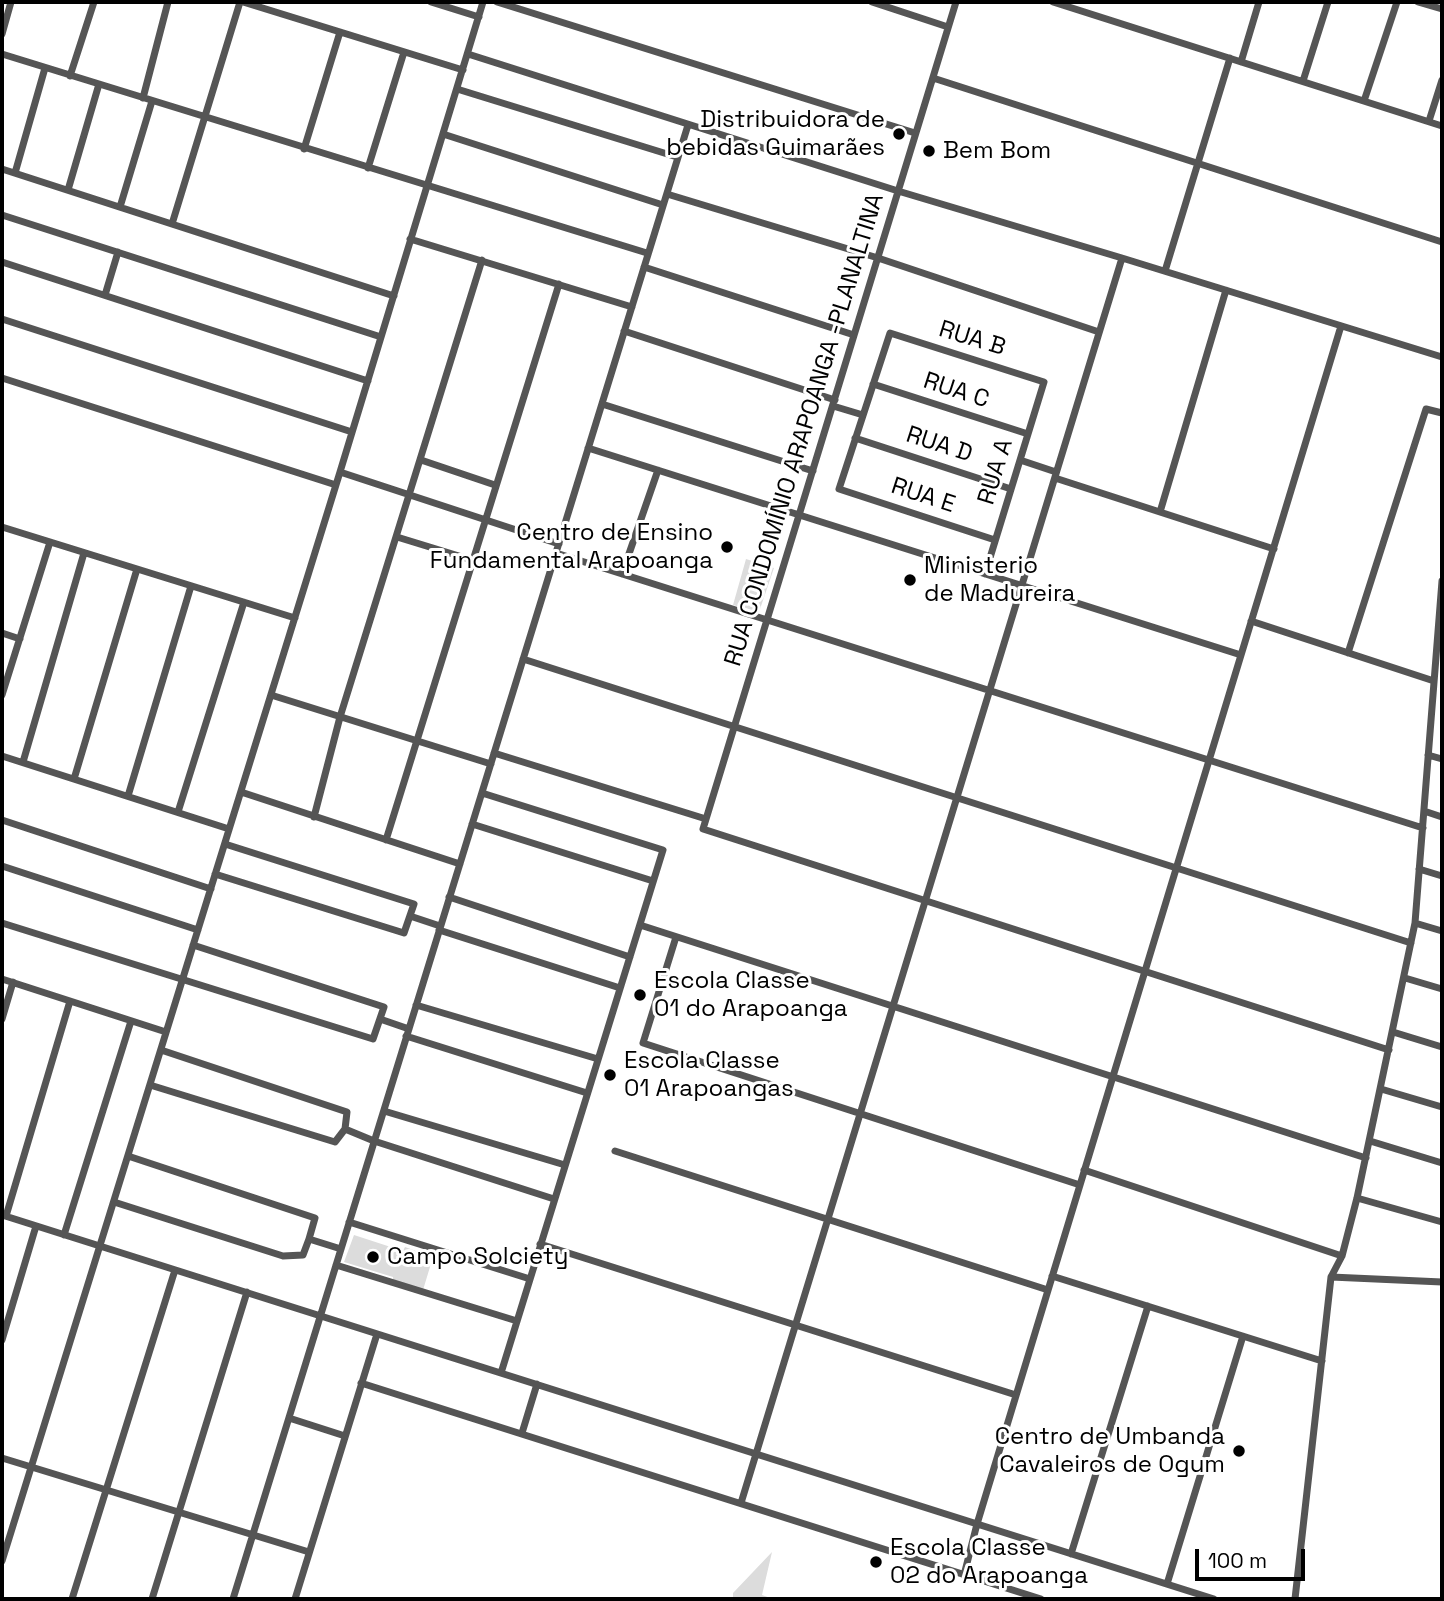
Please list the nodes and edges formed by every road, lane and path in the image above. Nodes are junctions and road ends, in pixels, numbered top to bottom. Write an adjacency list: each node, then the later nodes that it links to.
1 (11, 2): 21 (street)
2 (94, 2): 29 (street)
3 (168, 2): 35 (street)
4 (242, 2): 15 (street); 38 (street)
5 (431, 2): 18 (street)
6 (483, 2): 18 (street)
7 (497, 2): 42 (street)
8 (872, 2): 19 (street)
9 (956, 2): 19 (street, RUA CONDOMÍNIO ARAPOANGA -PLANALTINA)
10 (1053, 2): 25 (street)
11 (1259, 2): 26 (street)
12 (1328, 2): 32 (street)
13 (1397, 2): 37 (street)
14 (1418, 2): 16 (street)
15 (253, 3): 20 (street)
16 (1431, 4): 17 (street)
17 (1442, 9)
18 (479, 17): 24 (street)
19 (948, 27): 30 (street, RUA CONDOMÍNIO ARAPOANGA -PLANALTINA)
20 (340, 32): 22 (street); 44 (street)
21 (2, 34)
22 (404, 52): 28 (street); 48 (street)
23 (2, 54): 27 (street)
24 (468, 54): 28 (street); 40 (street)
25 (1230, 58): 26 (street); 46 (street)
26 (1241, 62): 32 (street)
27 (46, 68): 29 (street); 49 (street)
28 (463, 70): 34 (street)
29 (71, 76): 33 (street)
30 (933, 78): 42 (street, RUA CONDOMÍNIO ARAPOANGA -PLANALTINA); 46 (street)
31 (1442, 80): 39 (street)
32 (1303, 81): 37 (street)
33 (99, 84): 35 (street); 51 (street)
34 (457, 89): 43 (street); 45 (street)
35 (143, 98): 36 (street)
36 (152, 101): 38 (street); 55 (street)
37 (1364, 101): 39 (street)
38 (204, 117): 44 (street); 57 (street)
39 (1429, 121): 41 (street)
40 (688, 125): 45 (street); 52 (street)
41 (1442, 126)
42 (915, 133): 52 (street, RUA CONDOMÍNIO ARAPOANGA -PLANALTINA)
43 (443, 134): 50 (street); 54 (street)
44 (304, 149): 48 (street)
45 (677, 158): 53 (street)
46 (1198, 163): 59 (street); 67 (street)
47 (2, 169): 49 (street)
48 (368, 169): 50 (street)
49 (15, 173): 51 (street)
50 (428, 187): 58 (street); 61 (street)
51 (68, 190): 55 (street)
52 (898, 191): 62 (street, RUA CONDOMÍNIO ARAPOANGA -PLANALTINA); 63 (street)
53 (667, 194): 54 (street); 62 (street)
54 (663, 205): 61 (street)
55 (120, 207): 57 (street)
56 (2, 215): 60 (street)
57 (172, 224): 71 (street)
58 (410, 239): 64 (street); 71 (street)
59 (1442, 242)
60 (118, 252): 70 (street); 78 (street)
61 (647, 253): 66 (street)
62 (878, 258): 76 (street); 77 (street, RUA CONDOMÍNIO ARAPOANGA -PLANALTINA)
63 (1122, 258): 67 (street); 76 (street)
64 (482, 260): 68 (street); 92 (street)
65 (2, 262): 70 (street)
66 (644, 267): 72 (street); 77 (street)
67 (1165, 271): 69 (street)
68 (559, 284): 72 (street); 99 (street)
69 (1226, 290): 74 (street); 102 (street)
70 (105, 295): 81 (street)
71 (394, 296): 78 (street)
72 (632, 307): 75 (street)
73 (2, 319): 88 (street)
74 (1341, 326): 79 (street); 110 (street)
75 (624, 331): 84 (street); 85 (street)
76 (1100, 332): 97 (street)
77 (854, 335): 84 (street, RUA CONDOMÍNIO ARAPOANGA -PLANALTINA)
78 (381, 337): 81 (street)
79 (1442, 358)
80 (2, 378): 98 (street)
81 (368, 381): 88 (street)
82 (1044, 382): 83 (street, RUA B); 89 (street, RUA A)
83 (873, 384): 87 (street); 89 (street, RUA C)
84 (834, 403): 87 (street); 96 (street, RUA CONDOMÍNIO ARAPOANGA -PLANALTINA)
85 (602, 404): 91 (street); 96 (street)
86 (1442, 414): 128 (street)
87 (863, 415): 90 (street)
88 (352, 432): 95 (street)
89 (1028, 434): 93 (street, RUA A)
90 (855, 438): 100 (street, RUA D); 107 (street, RUA E)
91 (588, 447): 94 (street); 109 (street)
92 (422, 460): 99 (street); 101 (street)
93 (1020, 460): 97 (street); 100 (street, RUA A)
94 (658, 470): 103 (street); 115 (street)
95 (340, 471): 98 (street); 101 (street)
96 (813, 471): 103 (street, RUA CONDOMÍNIO ARAPOANGA -PLANALTINA)
97 (1055, 475): 102 (street); 119 (street)
98 (336, 485): 122 (street)
99 (495, 485): 104 (street)
100 (1011, 489): 107 (street, RUA A)
101 (411, 495): 104 (street); 106 (street)
102 (1160, 512): 110 (street)
103 (799, 515): 116 (street); 123 (street, RUA CONDOMÍNIO ARAPOANGA -PLANALTINA)
104 (485, 519): 109 (street); 113 (street)
105 (2, 527): 108 (street)
106 (397, 537): 113 (street); 137 (street)
107 (995, 540): 116 (street, RUA A)
108 (50, 542): 111 (street); 126 (street)
109 (559, 544): 112 (street)
110 (1274, 548): 124 (street)
111 (84, 553): 114 (street); 145 (street)
112 (556, 553): 115 (street); 130 (street)
113 (472, 559): 139 (street)
114 (137, 569): 118 (street); 147 (street)
115 (622, 574): 123 (street)
116 (985, 574): 119 (street)
117 (1442, 580): 120 (street)
118 (191, 586): 121 (street); 150 (street)
119 (1022, 586): 129 (street); 132 (street)
120 (1442, 588): 127 (street)
121 (244, 602): 122 (street); 153 (street)
122 (295, 618): 134 (street)
123 (767, 620): 132 (street); 138 (street, RUA CONDOMÍNIO ARAPOANGA -PLANALTINA)
124 (1251, 621): 128 (street); 129 (street)
125 (2, 633): 126 (street)
126 (20, 639): 133 (street)
127 (1440, 642): 131 (street)
128 (1348, 653): 131 (street)
129 (1241, 655): 144 (street)
130 (523, 659): 138 (street); 140 (street)
131 (1434, 681): 135 (street)
132 (990, 691): 144 (street); 151 (street)
133 (2, 695)
134 (271, 695): 137 (street); 148 (street)
135 (1433, 698): 136 (street); 141 (street)
136 (1442, 701)
137 (340, 717): 139 (street); 154 (street)
138 (735, 726): 151 (street); 156 (street, RUA CONDOMÍNIO ARAPOANGA -PLANALTINA)
139 (416, 741): 146 (street); 161 (street)
140 (494, 753): 146 (street); 156 (street)
141 (1428, 755): 143 (street); 152 (street)
142 (2, 756): 145 (street)
143 (1442, 759)
144 (1209, 760): 159 (street); 165 (street)
145 (23, 762): 147 (street)
146 (491, 764): 149 (street)
147 (74, 779): 150 (street)
148 (241, 792): 154 (street); 160 (street)
149 (482, 793): 158 (street); 169 (street)
150 (128, 796): 153 (street)
151 (957, 797): 165 (street); 172 (street)
152 (1424, 811): 155 (street); 159 (street)
153 (178, 812): 160 (street)
154 (314, 817): 161 (street)
155 (1442, 817)
156 (706, 819): 172 (street, RUA CONDOMÍNIO ARAPOANGA -PLANALTINA)
157 (2, 820): 170 (street)
158 (472, 824): 163 (street); 169 (street)
159 (1423, 828): 166 (street)
160 (229, 829): 162 (street)
161 (386, 840): 163 (street)
162 (225, 844): 167 (street); 173 (street)
163 (460, 864): 171 (street)
164 (2, 866): 178 (street)
165 (1177, 868): 181 (street); 184 (street)
166 (1419, 869): 168 (street); 175 (street)
167 (215, 874): 170 (street); 173 (street)
168 (1442, 876)
169 (653, 881): 176 (street)
170 (211, 888): 178 (street)
171 (450, 897): 177 (street); 183 (street)
172 (925, 900): 184 (street); 193 (street)
173 (410, 916): 177 (street)
174 (2, 923): 185 (street)
175 (1415, 923): 179 (street); 181 (street)
176 (640, 925): 180 (street); 183 (street)
177 (440, 928): 189 (street); 192 (street)
178 (198, 929): 182 (street)
179 (1442, 931)
180 (676, 937): 193 (street); 210 (street)
181 (1411, 943): 186 (street)
182 (193, 945): 185 (street); 195 (street)
183 (630, 957): 189 (street)
184 (1145, 971): 201 (street); 204 (street)
185 (183, 978): 195 (street); 197 (street)
186 (1405, 978): 190 (street); 198 (street)
187 (2, 979): 188 (street)
188 (13, 982): 191 (street); 194 (street)
189 (620, 988): 203 (street)
190 (1442, 989)
191 (70, 1001): 196 (street); 224 (street)
192 (416, 1005): 199 (street); 203 (street)
193 (893, 1006): 204 (street); 210 (street)
194 (2, 1019)
195 (380, 1019): 199 (street)
196 (131, 1021): 197 (street); 229 (street)
197 (166, 1032): 202 (street)
198 (1393, 1032): 200 (street); 201 (street)
199 (407, 1033): 207 (street); 209 (street)
200 (1442, 1047)
201 (1389, 1050): 206 (street)
202 (161, 1051): 205 (street); 211 (street)
203 (598, 1059): 207 (street)
204 (1113, 1077): 216 (street); 219 (street)
205 (150, 1085): 211 (street); 215 (street)
206 (1381, 1089): 208 (street); 213 (street)
207 (587, 1093): 218 (street)
208 (1442, 1107)
209 (384, 1111): 212 (street); 218 (street)
210 (860, 1114): 220 (street); 225 (street)
211 (345, 1129): 212 (street)
212 (374, 1141): 222 (street); 226 (street)
213 (1370, 1141): 216 (street); 217 (street)
214 (615, 1151): 225 (street)
215 (128, 1156): 223 (street); 230 (street)
216 (1366, 1158): 221 (street)
217 (1442, 1163)
218 (565, 1165): 222 (street)
219 (1084, 1170): 220 (street); 234 (street)
220 (1080, 1185): 237 (street)
221 (1357, 1198): 227 (street); 234 (street)
222 (554, 1199): 231 (street)
223 (114, 1202): 230 (street); 232 (street)
224 (4, 1215): 228 (street)
225 (828, 1219): 241 (street); 246 (street)
226 (349, 1222): 233 (street); 239 (street)
227 (1442, 1222)
228 (36, 1226): 229 (street); 249 (street)
229 (64, 1235): 232 (street)
230 (309, 1239): 233 (street)
231 (540, 1244): 239 (street); 246 (street)
232 (100, 1246): 236 (street); 260 (street)
233 (341, 1249): 235 (street)
234 (1342, 1256): 238 (street)
235 (336, 1265): 244 (street); 245 (street)
236 (175, 1270): 242 (street); 261 (street)
237 (1052, 1276): 241 (street); 243 (street)
238 (1331, 1277): 240 (street); 250 (street)
239 (530, 1279): 245 (street)
240 (1442, 1282)
241 (1048, 1290): 254 (street)
242 (247, 1292): 244 (street); 263 (street)
243 (1148, 1306): 248 (street); 267 (street)
244 (320, 1316): 247 (street); 255 (street)
245 (517, 1321): 251 (street)
246 (795, 1325): 254 (street); 258 (street)
247 (377, 1334): 251 (street); 252 (street)
248 (1243, 1336): 250 (street); 270 (street)
249 (2, 1340)
250 (1321, 1362): 279 (street)
251 (500, 1373): 253 (street)
252 (361, 1383): 256 (street); 257 (street)
253 (537, 1384): 256 (street); 258 (street)
254 (1016, 1395): 264 (street)
255 (289, 1418): 257 (street); 265 (street)
256 (522, 1433): 262 (street)
257 (345, 1436): 266 (street)
258 (756, 1454): 262 (street); 264 (street)
259 (2, 1458): 260 (street)
260 (32, 1467): 261 (street); 268 (street)
261 (106, 1490): 263 (street); 272 (street)
262 (741, 1503): 269 (street)
263 (179, 1512): 265 (street); 273 (street)
264 (977, 1524): 267 (street); 269 (street)
265 (253, 1535): 266 (street); 274 (street)
266 (309, 1552): 275 (street)
267 (1071, 1554): 270 (street)
268 (2, 1561)
269 (964, 1575): 276 (street)
270 (1167, 1584): 271 (street)
271 (1187, 1591): 277 (street); 278 (street)
272 (73, 1597)
273 (152, 1599)
274 (233, 1599)
275 (295, 1599)
276 (1041, 1599)
277 (1184, 1599)
278 (1214, 1599)
279 (1295, 1599)

